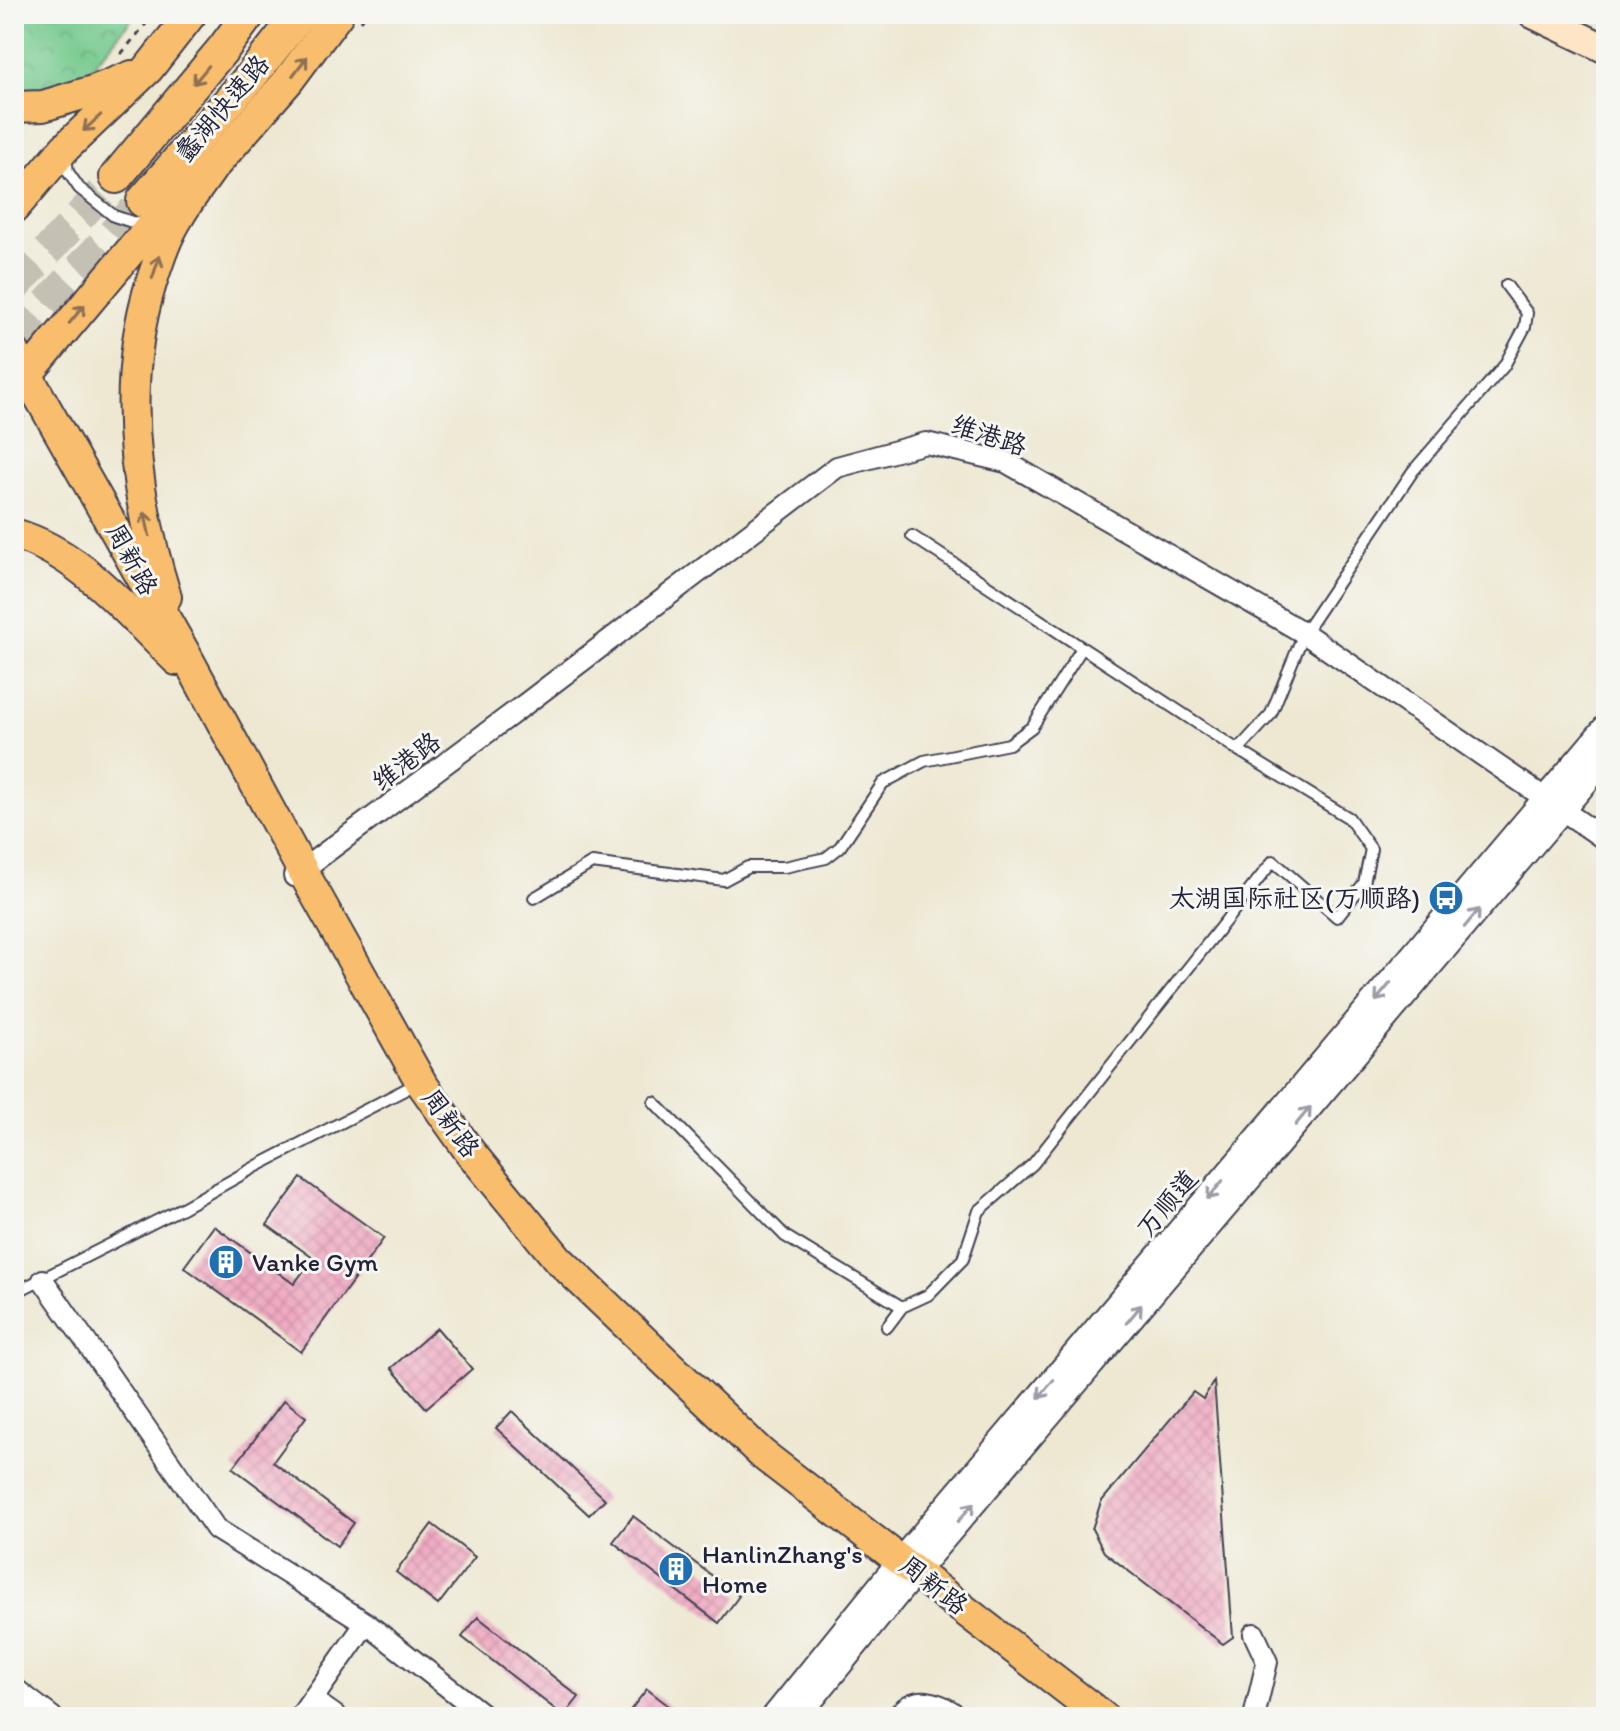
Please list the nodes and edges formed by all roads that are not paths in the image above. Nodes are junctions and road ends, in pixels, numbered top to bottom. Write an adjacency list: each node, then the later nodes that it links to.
1 (191, 14): 7 (main road)
2 (249, 14): 11 (highway, 蠡湖快速路, one-way to 11)
3 (300, 14): 13 (highway, 蠡湖快速路)
4 (338, 14): 10 (main road, one-way to 4)
5 (1533, 14): 6 (main road)
6 (1606, 49)
7 (148, 69): 8 (main road); 9 (main road, one-way to 9)
8 (14, 107)
9 (65, 148): 12 (main road); 13 (lane)
10 (212, 168): 13 (main road); 20 (main road, one-way to 10)
11 (116, 177)
12 (14, 208)
13 (148, 212): 15 (main road, one-way to 13)
14 (1506, 285): 18 (lane)
15 (18, 373): 20 (main road, 周新路)
16 (14, 534): 20 (main road)
17 (912, 536): 19 (lane)
18 (1302, 637): 22 (lane); 24 (street, 维港路); 27 (street, 维港路)
19 (1082, 648): 22 (lane); 28 (lane)
20 (180, 656): 27 (main road, 周新路)
21 (1606, 727): 24 (street, 万顺道)
22 (1238, 750): 33 (lane)
23 (1606, 758): 24 (street, 万顺道)
24 (1552, 808): 25 (street, 维港路); 26 (street, 维港路); 35 (street, 万顺道)
25 (1606, 840)
26 (1606, 851)
27 (301, 878): 29 (main road, 周新路); 35 (main road, 周新路)
28 (534, 898)
29 (412, 1086): 31 (lane); 35 (main road, 周新路)
30 (654, 1102): 33 (lane)
31 (43, 1280): 32 (lane); 36 (street)
32 (14, 1293)
33 (902, 1307): 34 (lane)
34 (887, 1327)
35 (906, 1568): 44 (street, 万顺道); 45 (street, 万顺道); 48 (main road, 周新路); 49 (main road, 周新路)
36 (366, 1623): 39 (street); 43 (street)
37 (1254, 1634): 50 (street)
38 (14, 1688): 40 (street)
39 (313, 1700): 41 (street); 42 (street)
40 (52, 1717)
41 (300, 1717)
42 (337, 1717)
43 (486, 1717)
44 (774, 1717)
45 (797, 1717)
46 (897, 1717): 47 (street)
47 (959, 1717)
48 (1093, 1717)
49 (1103, 1717)
50 (1254, 1717)

